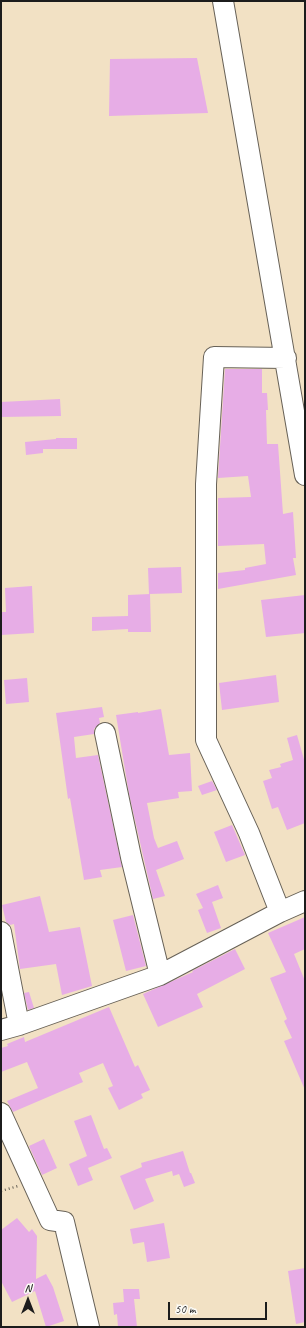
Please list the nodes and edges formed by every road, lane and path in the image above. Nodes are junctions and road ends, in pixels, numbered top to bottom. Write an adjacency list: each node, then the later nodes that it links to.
1 (223, 1): 2 (street)
2 (293, 366): 3 (street); 6 (street)
3 (305, 475)
4 (105, 733): 8 (street)
5 (305, 901): 6 (street)
6 (280, 912): 8 (street)
7 (1, 932): 9 (street)
8 (160, 975): 9 (street)
9 (10, 1027)
10 (1, 1113): 11 (street)
11 (89, 1327)

